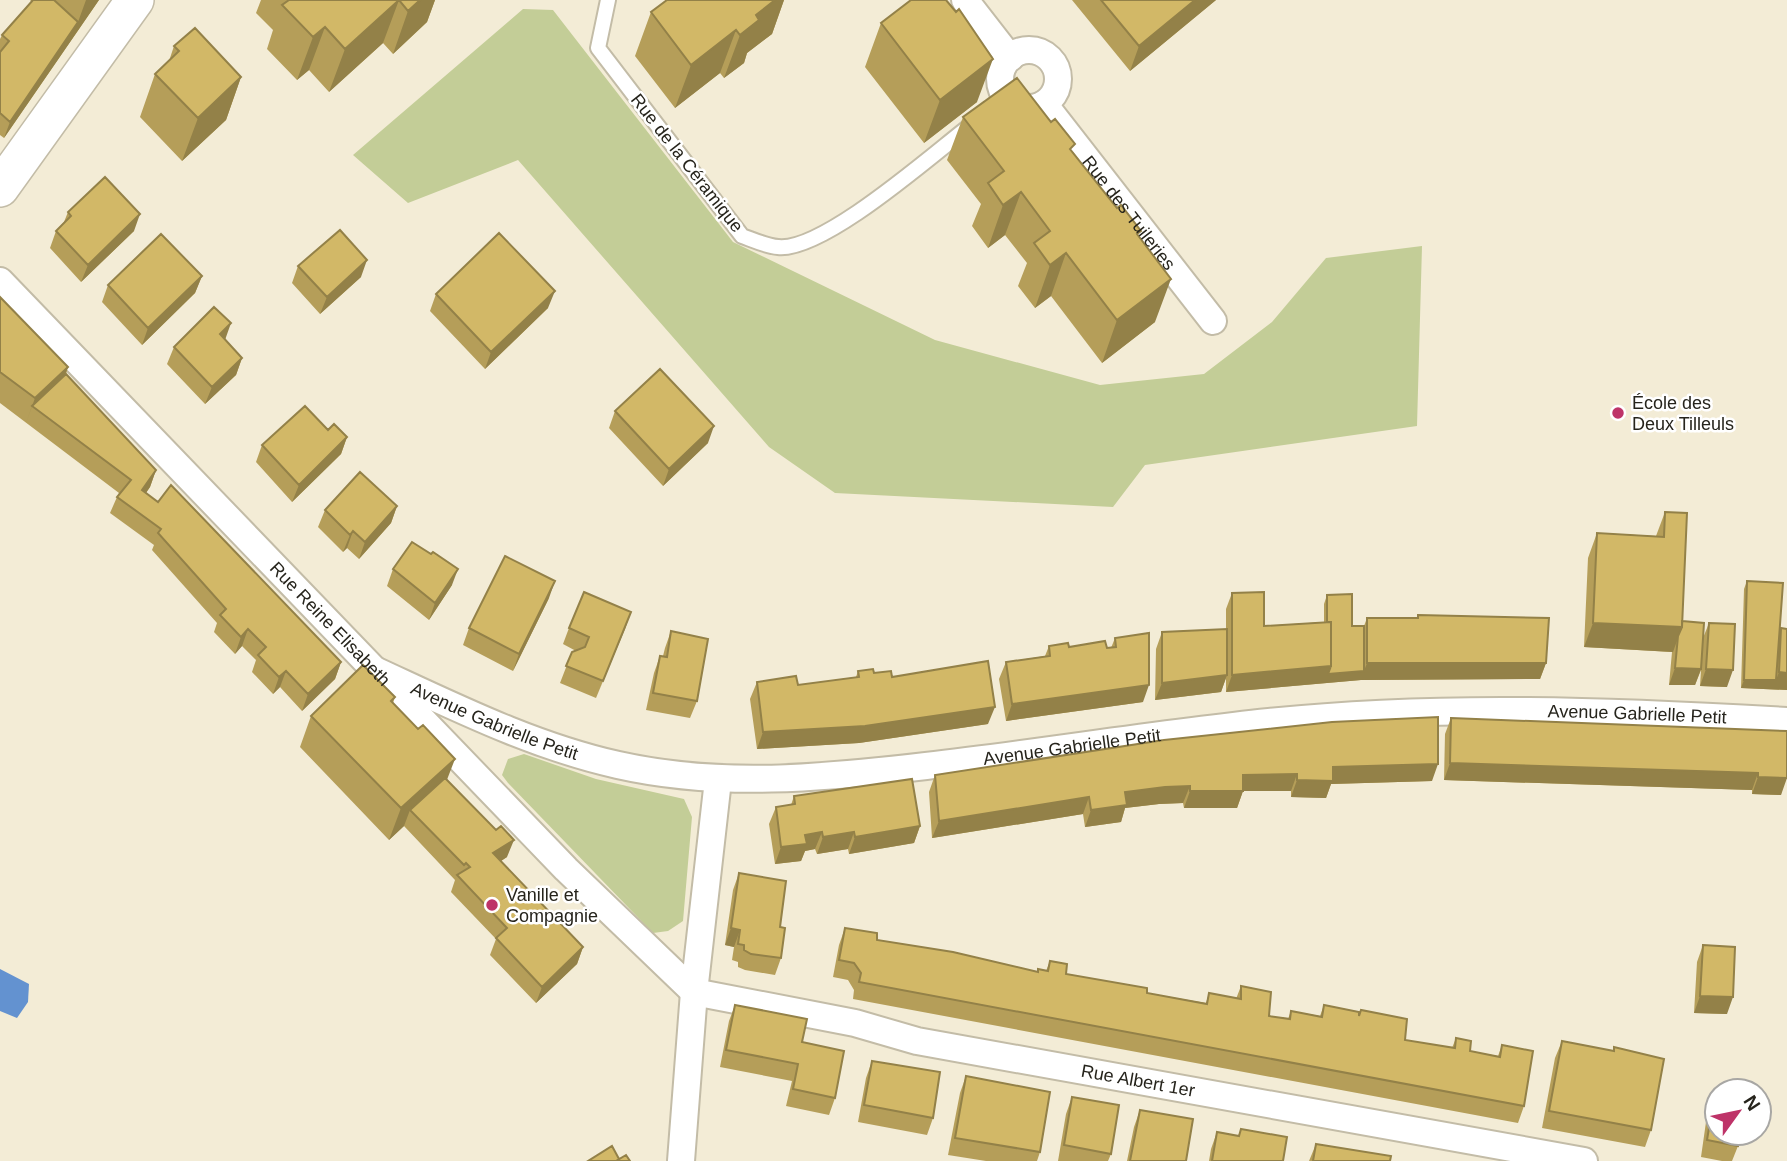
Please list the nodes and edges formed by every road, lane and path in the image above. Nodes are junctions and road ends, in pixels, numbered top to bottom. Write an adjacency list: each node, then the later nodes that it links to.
1 (135, 0): 7 (street)
2 (608, 0): 6 (lane, Rue de la Céramique)
3 (965, 0): 4 (street)
4 (1010, 58): 5 (street); 6 (street)
5 (1044, 104): 6 (street); 9 (street, Rue des Tuileries)
6 (996, 105)
7 (0, 188)
8 (0, 281): 10 (street, Rue Reine Elisabeth)
9 (1213, 321)
10 (377, 671): 12 (street, Avenue Gabrielle Petit); 13 (street, Rue Reine Elisabeth)
11 (1787, 721): 12 (street, Avenue Gabrielle Petit)
12 (718, 780): 13 (street)
13 (694, 992): 14 (street); 15 (street, Rue Albert 1er)
14 (681, 1161)
15 (1584, 1161)

